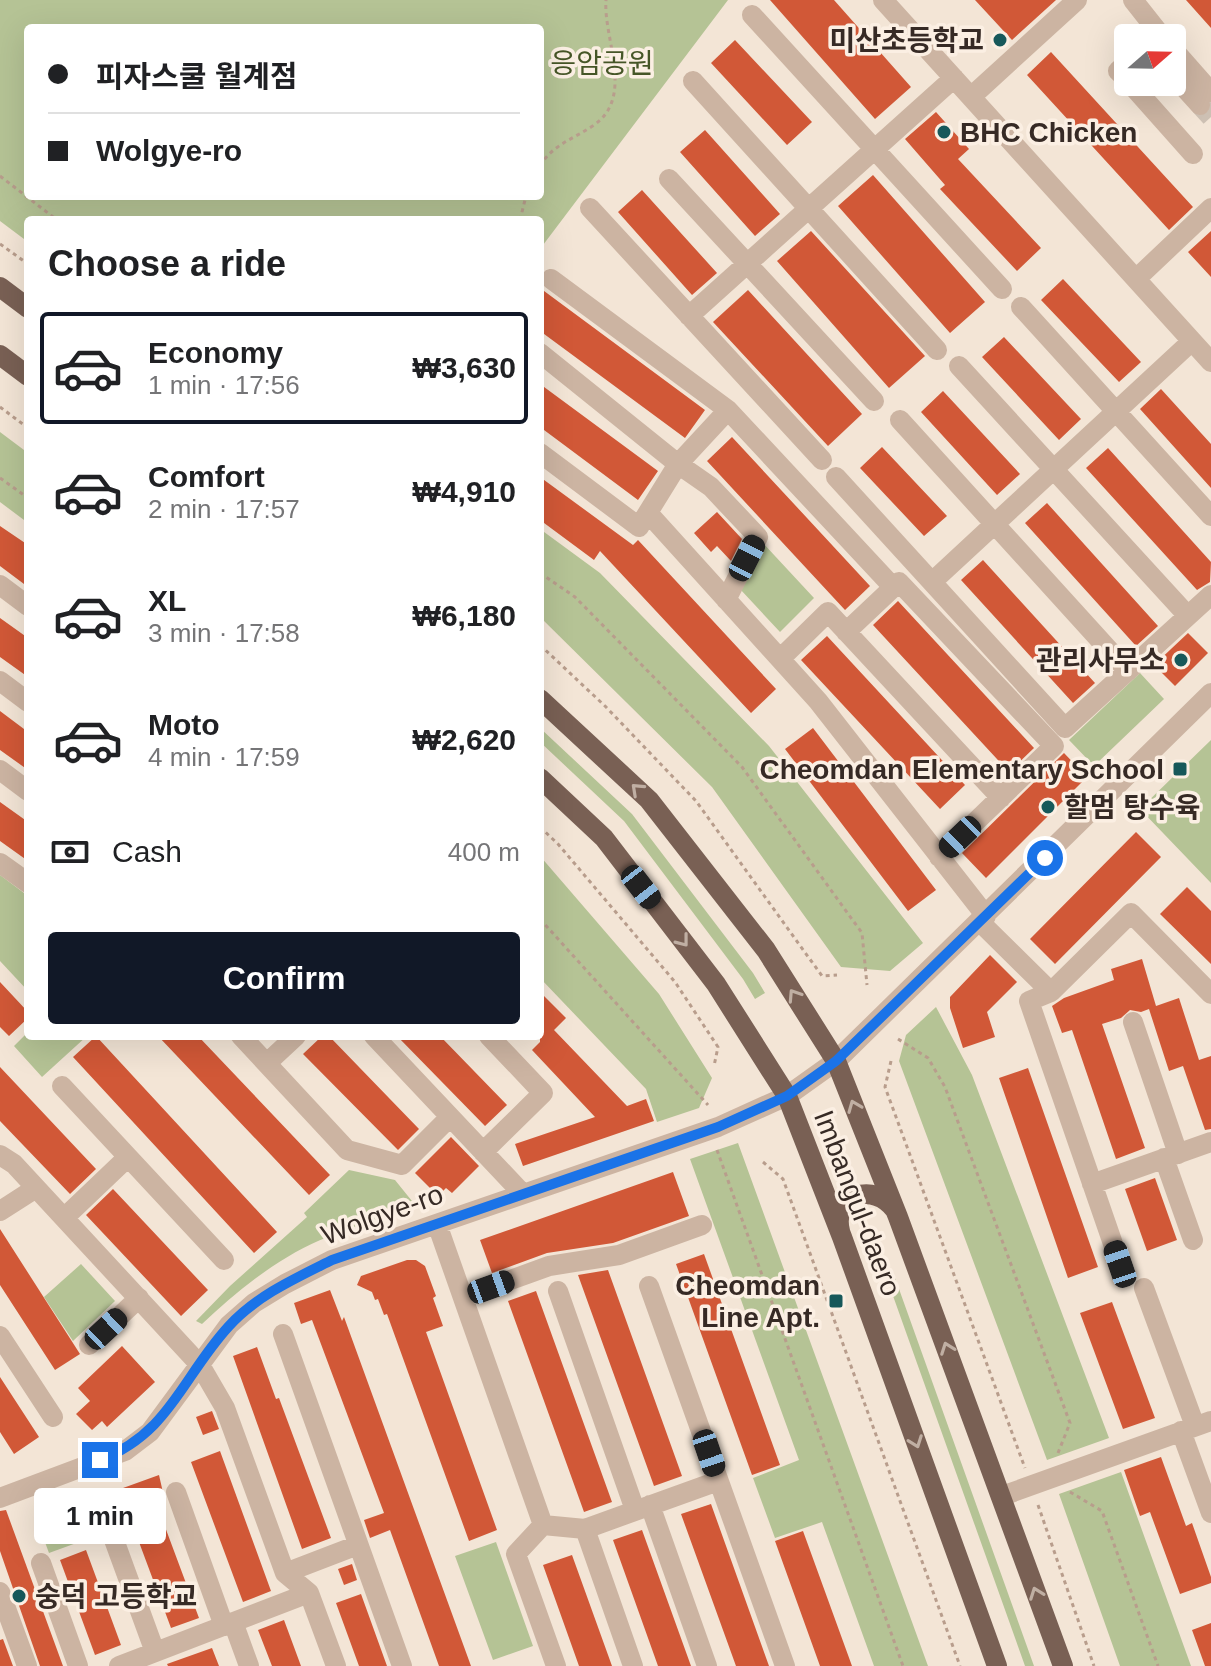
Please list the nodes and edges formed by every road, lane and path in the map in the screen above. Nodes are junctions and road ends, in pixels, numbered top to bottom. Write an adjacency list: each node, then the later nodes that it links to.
1 (606, 0): 16 (path)
2 (883, 0): 8 (street)
3 (1077, 0): 11 (street)
4 (1133, 0): 6 (street)
5 (752, 15): 14 (street)
6 (1151, 24)
7 (1186, 71): 13 (street)
8 (954, 78): 11 (street); 14 (street)
9 (693, 81): 23 (street)
10 (1186, 84): 13 (street)
11 (972, 96): 29 (street)
12 (1141, 96): 15 (street)
13 (1206, 98)
14 (875, 149): 23 (street); 31 (street)
15 (1193, 154)
16 (544, 159)
17 (0, 176): 19 (path)
18 (669, 179): 27 (street)
19 (24, 195)
20 (31, 200): 24 (path)
21 (590, 208): 34 (street)
22 (1211, 208): 29 (street)
23 (809, 209): 27 (street); 36 (street)
24 (52, 216)
25 (0, 244): 26 (path)
26 (24, 261)
27 (748, 264): 34 (street); 42 (street)
28 (551, 279): 44 (street)
29 (1136, 279): 35 (street)
30 (0, 287): 32 (main road)
31 (1002, 289)
32 (24, 305)
33 (1021, 307): 45 (street)
34 (689, 316): 49 (street)
35 (1192, 341): 39 (street); 45 (street)
36 (937, 350)
37 (0, 355): 41 (main road)
38 (544, 356): 50 (street)
39 (1211, 362)
40 (959, 366): 51 (street)
41 (24, 373)
42 (874, 401)
43 (0, 407): 47 (path)
44 (728, 410): 50 (street); 61 (street)
45 (1116, 411): 51 (street); 56 (street)
46 (900, 420): 57 (street)
47 (24, 425)
48 (544, 456): 55 (street)
49 (822, 460)
50 (678, 464): 55 (street); 62 (street)
51 (1054, 469): 57 (street); 64 (street)
52 (836, 477): 59 (street)
53 (0, 478): 54 (path)
54 (24, 495)
55 (649, 514): 62 (street)
56 (1211, 516)
57 (994, 524): 59 (street); 69 (street)
58 (544, 576): 85 (path)
59 (932, 582): 69 (street)
60 (0, 585): 63 (street)
61 (893, 587): 66 (street); 77 (street)
62 (726, 600): 68 (street)
63 (24, 603)
64 (1198, 606): 65 (street); 69 (street)
65 (1211, 624)
66 (846, 632): 68 (street); 77 (street)
67 (544, 649): 84 (path)
68 (780, 659): 79 (street)
69 (1128, 671)
70 (0, 681): 72 (street)
71 (1211, 693): 82 (street)
72 (24, 699)
73 (544, 703): 94 (main road, Imbangul-daero, one-way to 73)
74 (0, 770): 76 (street)
75 (544, 782): 99 (main road, Imbangul-daero, one-way to 99)
76 (24, 788)
77 (1001, 798): 79 (street)
78 (544, 831): 97 (path)
79 (939, 857): 82 (street)
80 (0, 863): 81 (street)
81 (24, 880)
82 (983, 919): 86 (street); 94 (street)
83 (544, 923): 100 (path)
84 (837, 975)
85 (867, 985)
86 (1051, 992): 87 (street); 109 (street)
87 (1211, 994)
88 (1133, 1022): 106 (street)
89 (898, 1039): 132 (path)
90 (245, 1040): 96 (street)
91 (292, 1040): 96 (street)
92 (378, 1040): 101 (street)
93 (493, 1040): 104 (street)
94 (836, 1061): 99 (street, Wolgye-ro); 113 (main road, Imbangul-daero, one-way to 94)
95 (891, 1061): 133 (path)
96 (267, 1063): 101 (street)
97 (714, 1066)
98 (62, 1086): 107 (street)
99 (787, 1096): 111 (street, Wolgye-ro); 117 (main road, Imbangul-daero)
100 (708, 1105)
101 (450, 1117): 104 (street)
102 (1211, 1142): 106 (street)
103 (716, 1146): 162 (path)
104 (483, 1152): 111 (street)
105 (0, 1155): 110 (street)
106 (1171, 1156): 109 (street); 118 (street)
107 (128, 1157): 114 (street); 119 (street)
108 (763, 1162): 163 (path)
109 (1092, 1184): 120 (street)
110 (36, 1188): 112 (street); 114 (street)
111 (523, 1194): 115 (street, Wolgye-ro)
112 (0, 1211)
113 (898, 1217): 117 (main road); 137 (main road, Imbangul-daero, one-way to 113)
114 (64, 1218): 125 (street)
115 (437, 1224): 124 (street); 129 (street, Wolgye-ro)
116 (702, 1225): 124 (street)
117 (842, 1237): 164 (main road, Imbangul-daero, one-way to 164)
118 (1193, 1240)
119 (224, 1260)
120 (1120, 1264)
121 (649, 1286): 134 (street)
122 (1144, 1288): 131 (street)
123 (558, 1291): 140 (street)
124 (463, 1297): 142 (street)
125 (139, 1298): 128 (street); 129 (street)
126 (283, 1334): 145 (street)
127 (0, 1336): 130 (street)
128 (89, 1345)
129 (200, 1365): 138 (street, Wolgye-ro); 147 (street)
130 (53, 1417)
131 (1196, 1426): 137 (street); 141 (street)
132 (1055, 1462)
133 (1026, 1470)
134 (718, 1481): 140 (street); 161 (street)
135 (1064, 1488): 167 (path)
136 (176, 1492): 150 (street)
137 (1002, 1496): 165 (main road, Imbangul-daero, one-way to 137)
138 (0, 1498)
139 (1037, 1503): 166 (path)
140 (642, 1508): 143 (street); 160 (street)
141 (1211, 1513)
142 (543, 1525): 143 (street); 158 (street)
143 (585, 1529): 159 (street)
144 (113, 1537): 151 (street)
145 (358, 1545): 147 (street); 157 (street)
146 (41, 1563): 153 (street)
147 (285, 1573): 149 (street)
148 (0, 1592): 152 (street)
149 (309, 1593): 150 (street); 156 (street)
150 (229, 1624): 151 (street); 155 (street)
151 (161, 1656): 154 (street)
152 (27, 1666)
153 (78, 1666)
154 (119, 1666)
155 (249, 1666)
156 (336, 1666)
157 (402, 1666)
158 (556, 1666)
159 (633, 1666)
160 (707, 1666)
161 (785, 1666)
162 (903, 1666)
163 (960, 1666)
164 (997, 1666)
165 (1063, 1666)
166 (1094, 1666)
167 (1158, 1666)

